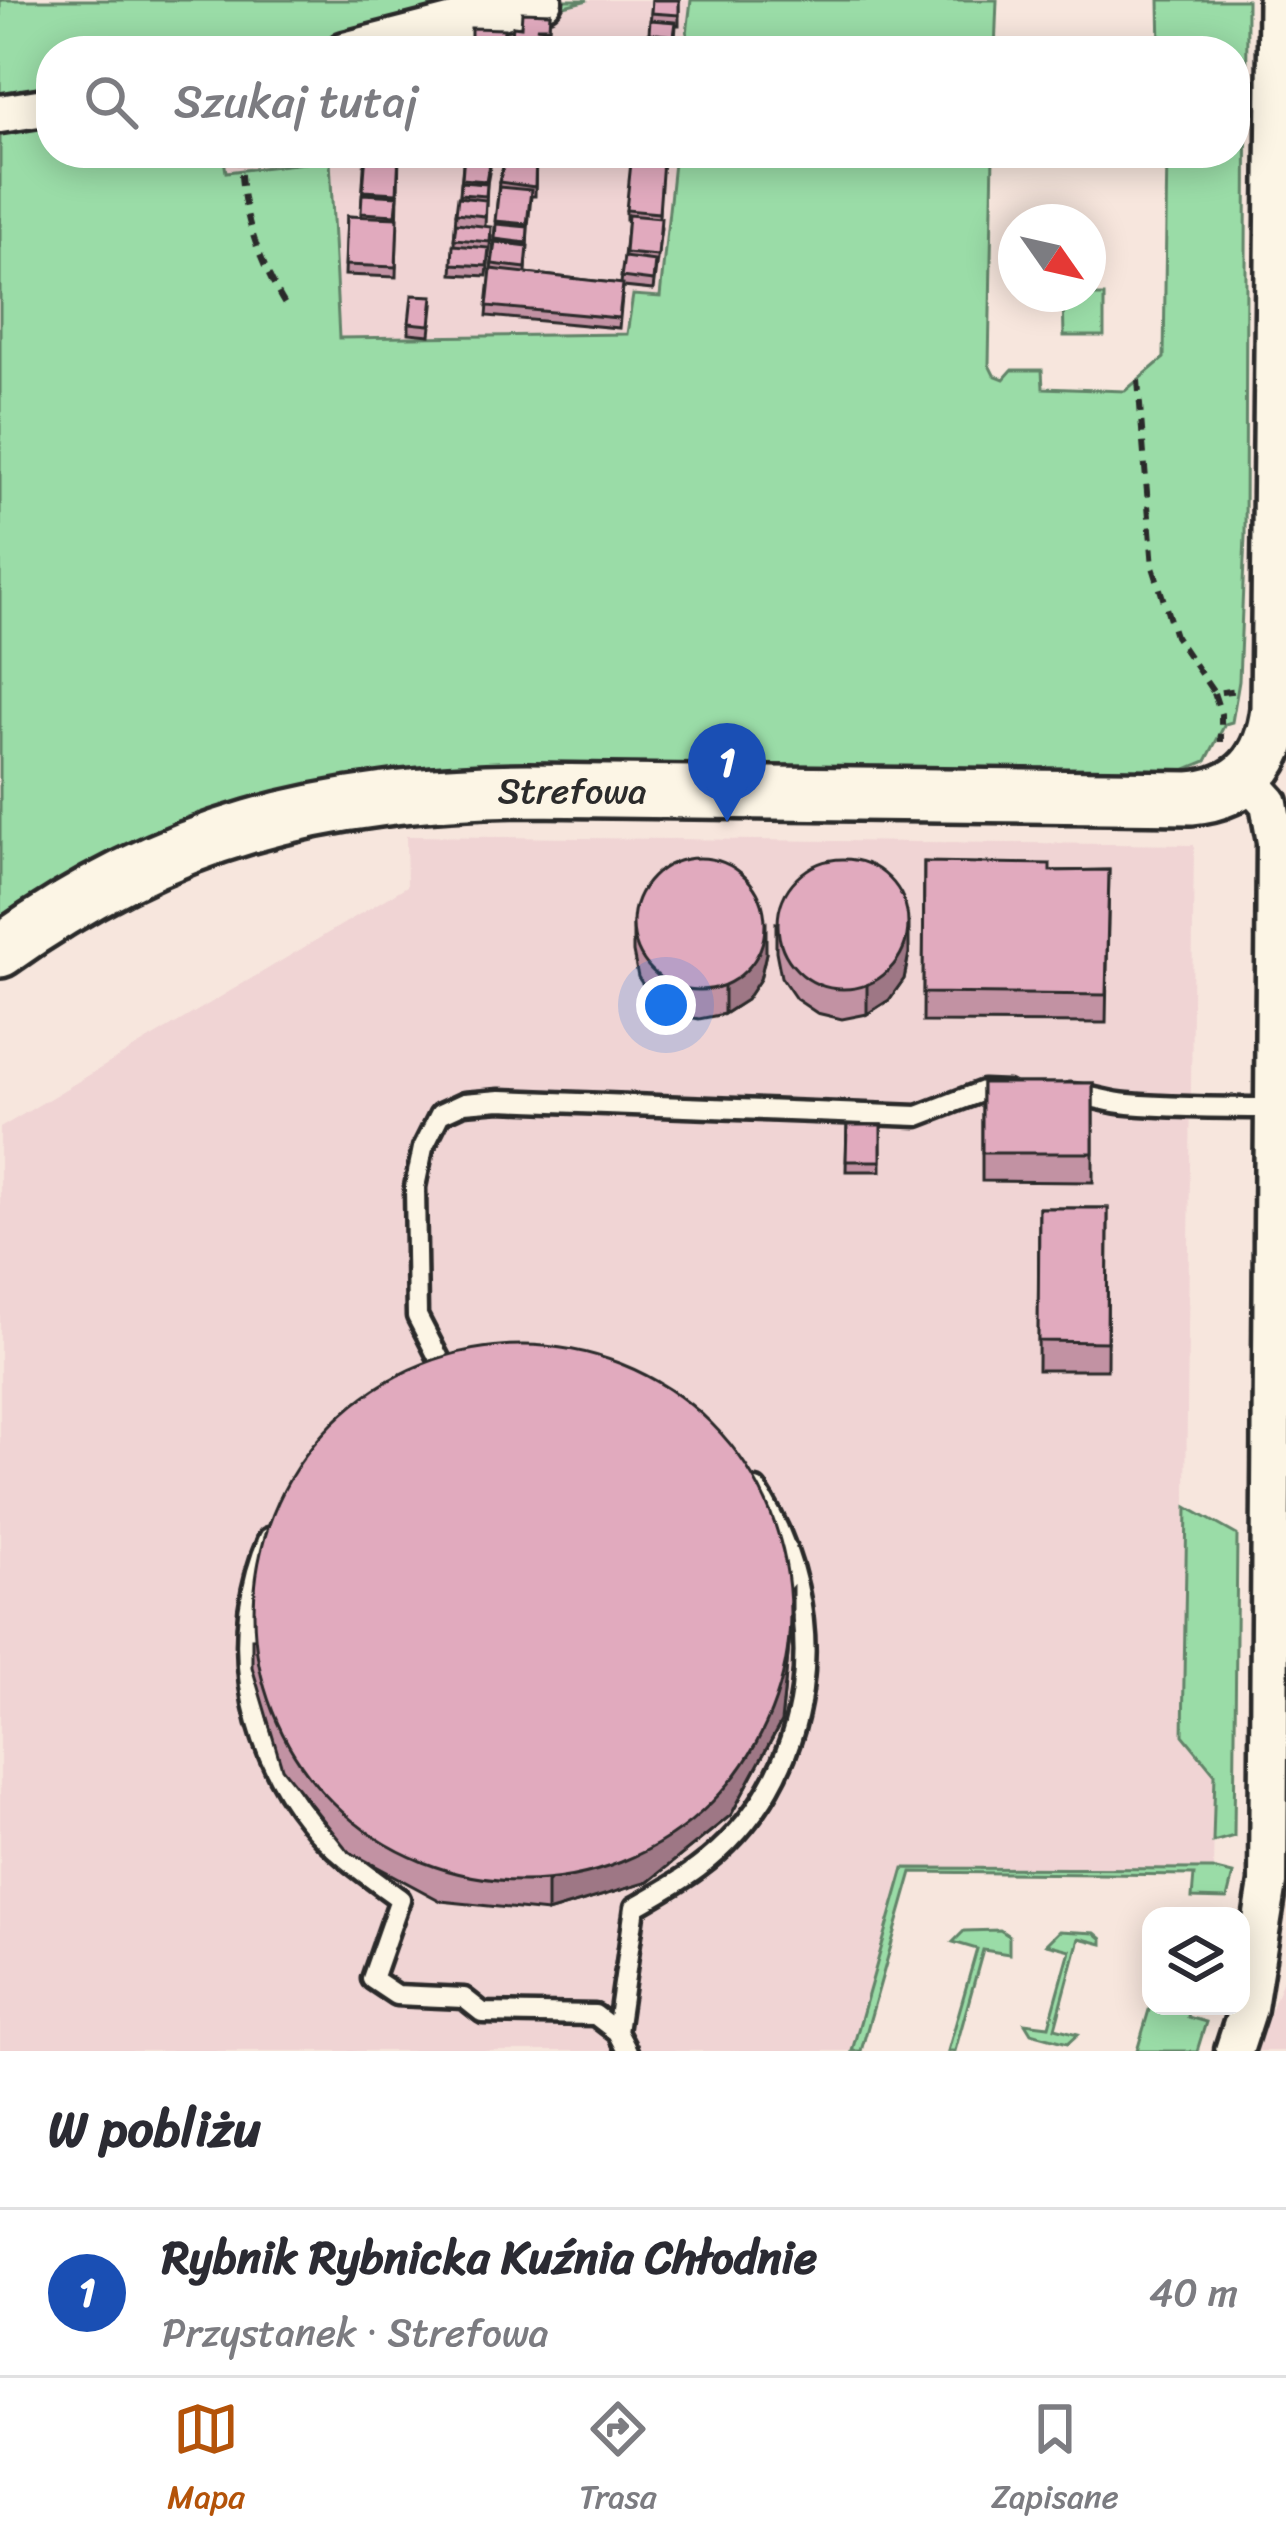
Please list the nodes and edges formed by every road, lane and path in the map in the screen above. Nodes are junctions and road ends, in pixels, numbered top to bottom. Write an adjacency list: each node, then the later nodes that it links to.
1 (543, 0): 3 (street)
2 (1285, 0): 9 (street)
3 (403, 36)
4 (36, 108): 5 (street)
5 (0, 114)
6 (241, 168): 7 (path)
7 (287, 308)
8 (1138, 380): 9 (path)
9 (1277, 685): 10 (street)
10 (1247, 779): 11 (street, Strefowa); 14 (street)
11 (0, 951)
12 (1028, 1093): 15 (lane)
13 (1050, 1094): 14 (lane)
14 (1280, 1107): 16 (street)
15 (447, 1375)
16 (1278, 1410): 21 (street)
17 (744, 1469): 19 (lane)
18 (275, 1526): 19 (lane)
19 (616, 2032): 20 (lane)
20 (627, 2051)
21 (1234, 2051)

